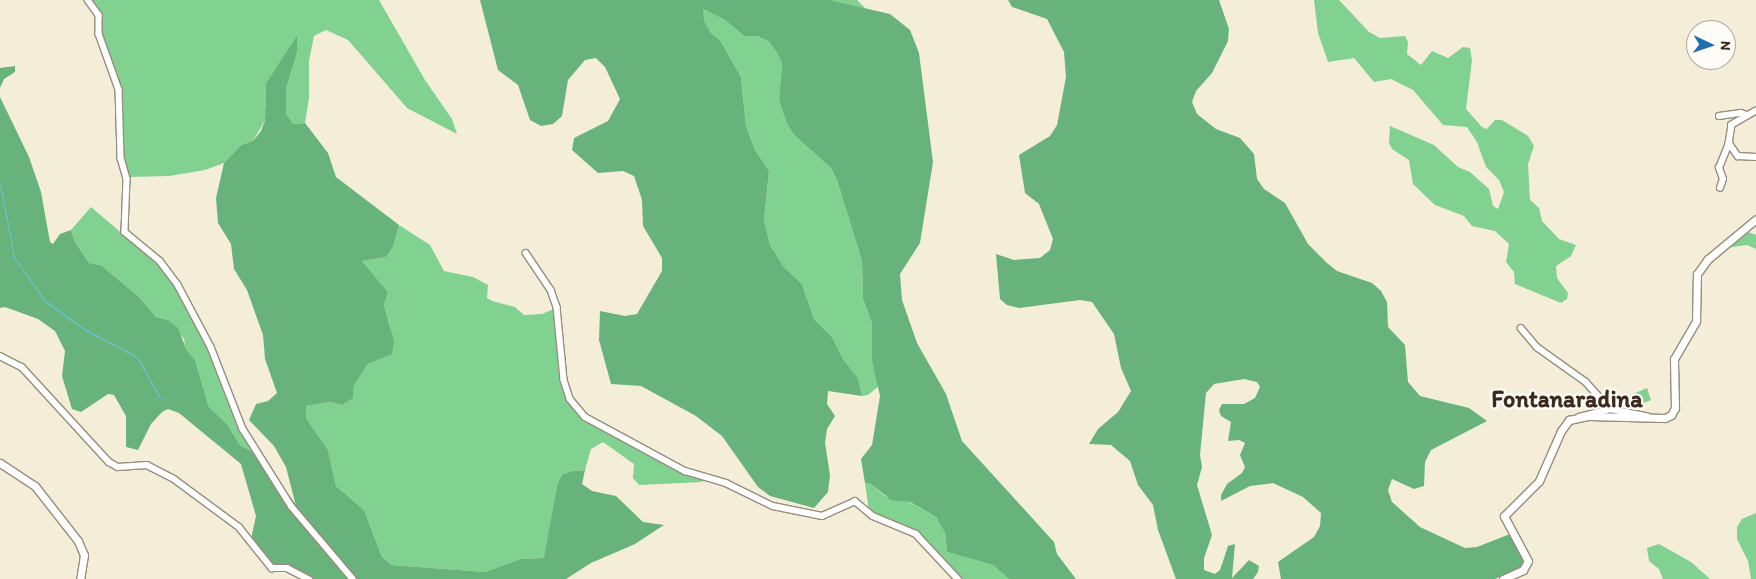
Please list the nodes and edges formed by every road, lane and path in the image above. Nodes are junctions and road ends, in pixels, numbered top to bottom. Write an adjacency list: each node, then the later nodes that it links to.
1 (88, 0): 18 (street)
2 (1756, 111): 3 (street)
3 (1747, 115): 4 (street); 5 (street)
4 (1719, 116)
5 (1729, 143): 6 (street); 7 (street)
6 (1756, 157)
7 (1720, 188)
8 (1756, 219): 13 (street)
9 (526, 253): 19 (street)
10 (1521, 328): 12 (street)
11 (0, 356): 17 (street)
12 (1610, 409): 13 (street); 14 (street)
13 (1647, 416): 14 (street)
14 (1579, 417): 20 (street)
15 (0, 462): 16 (street)
16 (80, 579)
17 (309, 579)
18 (353, 579)
19 (958, 579)
20 (1503, 579)

